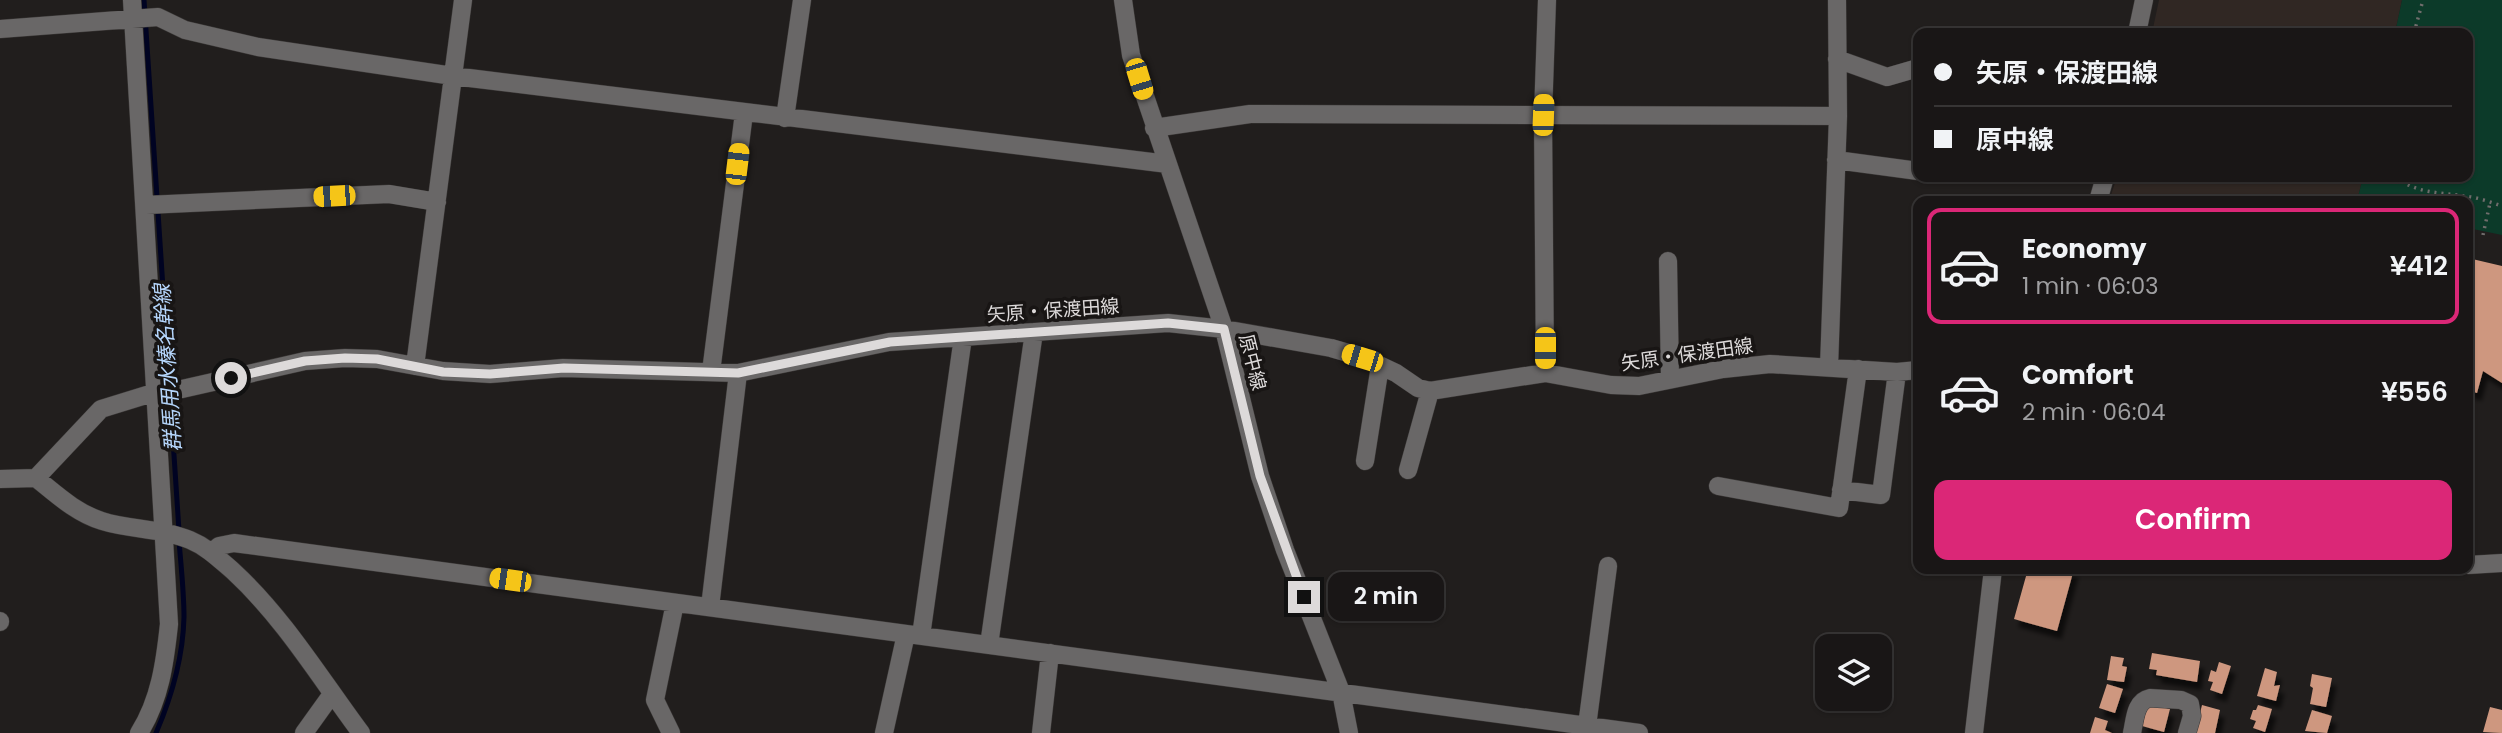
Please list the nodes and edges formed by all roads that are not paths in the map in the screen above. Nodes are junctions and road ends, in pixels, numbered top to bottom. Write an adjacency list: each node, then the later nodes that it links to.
1 (132, 0): 8 (street)
2 (463, 0): 13 (street)
3 (802, 0): 17 (street)
4 (1123, 0): 18 (street, 原中線)
5 (1547, 0): 15 (street)
6 (1837, 0): 11 (street)
7 (2144, 0): 9 (street)
8 (134, 19): 10 (street); 13 (street); 23 (street)
9 (2138, 28)
10 (0, 29)
11 (1837, 59): 12 (street); 16 (street)
12 (1913, 69)
13 (453, 76): 14 (street); 22 (street)
14 (744, 113): 17 (street); 33 (street)
15 (1543, 115): 16 (street); 18 (street); 36 (street)
16 (1838, 116): 19 (street)
17 (785, 118): 20 (street)
18 (1154, 128): 20 (street, 原中線)
19 (1836, 160): 21 (street); 30 (street)
20 (1168, 164): 25 (street, 原中線)
21 (1913, 170)
22 (436, 202): 23 (street); 28 (street)
23 (146, 205): 38 (street)
24 (1668, 261): 37 (street)
25 (1224, 329): 26 (street, 矢原・保渡田線); 29 (street, 矢原・保渡田線); 57 (street, 原中線)
26 (1034, 332): 27 (street, 矢原・保渡田線); 55 (street)
27 (963, 337): 35 (street, 矢原・保渡田線); 54 (street)
28 (415, 366): 33 (street, 矢原・保渡田線); 38 (street, 矢原・保渡田線)
29 (1380, 366): 39 (street, 矢原・保渡田線); 40 (street)
30 (1829, 367): 31 (street, 矢原・保渡田線); 37 (street, 矢原・保渡田線)
31 (1858, 369): 34 (street, 矢原・保渡田線); 45 (street)
32 (1913, 370): 34 (street, 矢原・保渡田線)
33 (711, 372): 35 (street, 矢原・保渡田線)
34 (1897, 372): 45 (street)
35 (738, 373): 53 (street)
36 (1545, 373): 37 (street, 矢原・保渡田線); 39 (street, 矢原・保渡田線)
37 (1670, 379)
38 (160, 391): 42 (street); 46 (street)
39 (1430, 391): 41 (street)
40 (1365, 461)
41 (1408, 470)
42 (36, 478): 43 (street); 46 (street)
43 (0, 479)
44 (1718, 486): 45 (street)
45 (1841, 490)
46 (168, 533): 47 (street); 60 (street)
47 (212, 552): 52 (street); 58 (street)
48 (2502, 563): 49 (street)
49 (2473, 565)
50 (1608, 566): 59 (street)
51 (1992, 574): 68 (street)
52 (675, 603): 53 (street); 63 (street)
53 (710, 607): 54 (street)
54 (913, 635): 55 (street); 64 (street)
55 (989, 645): 56 (street)
56 (1050, 653): 57 (street); 65 (street)
57 (1341, 692): 59 (street); 66 (street, 原中線)
58 (332, 694): 61 (street); 62 (street)
59 (1587, 726): 67 (street)
60 (139, 733)
61 (304, 733)
62 (361, 733)
63 (671, 733)
64 (884, 733)
65 (1041, 733)
66 (1349, 733)
67 (1639, 733)
68 (1974, 733)
69 (2132, 733): 70 (street)
70 (2187, 733)

